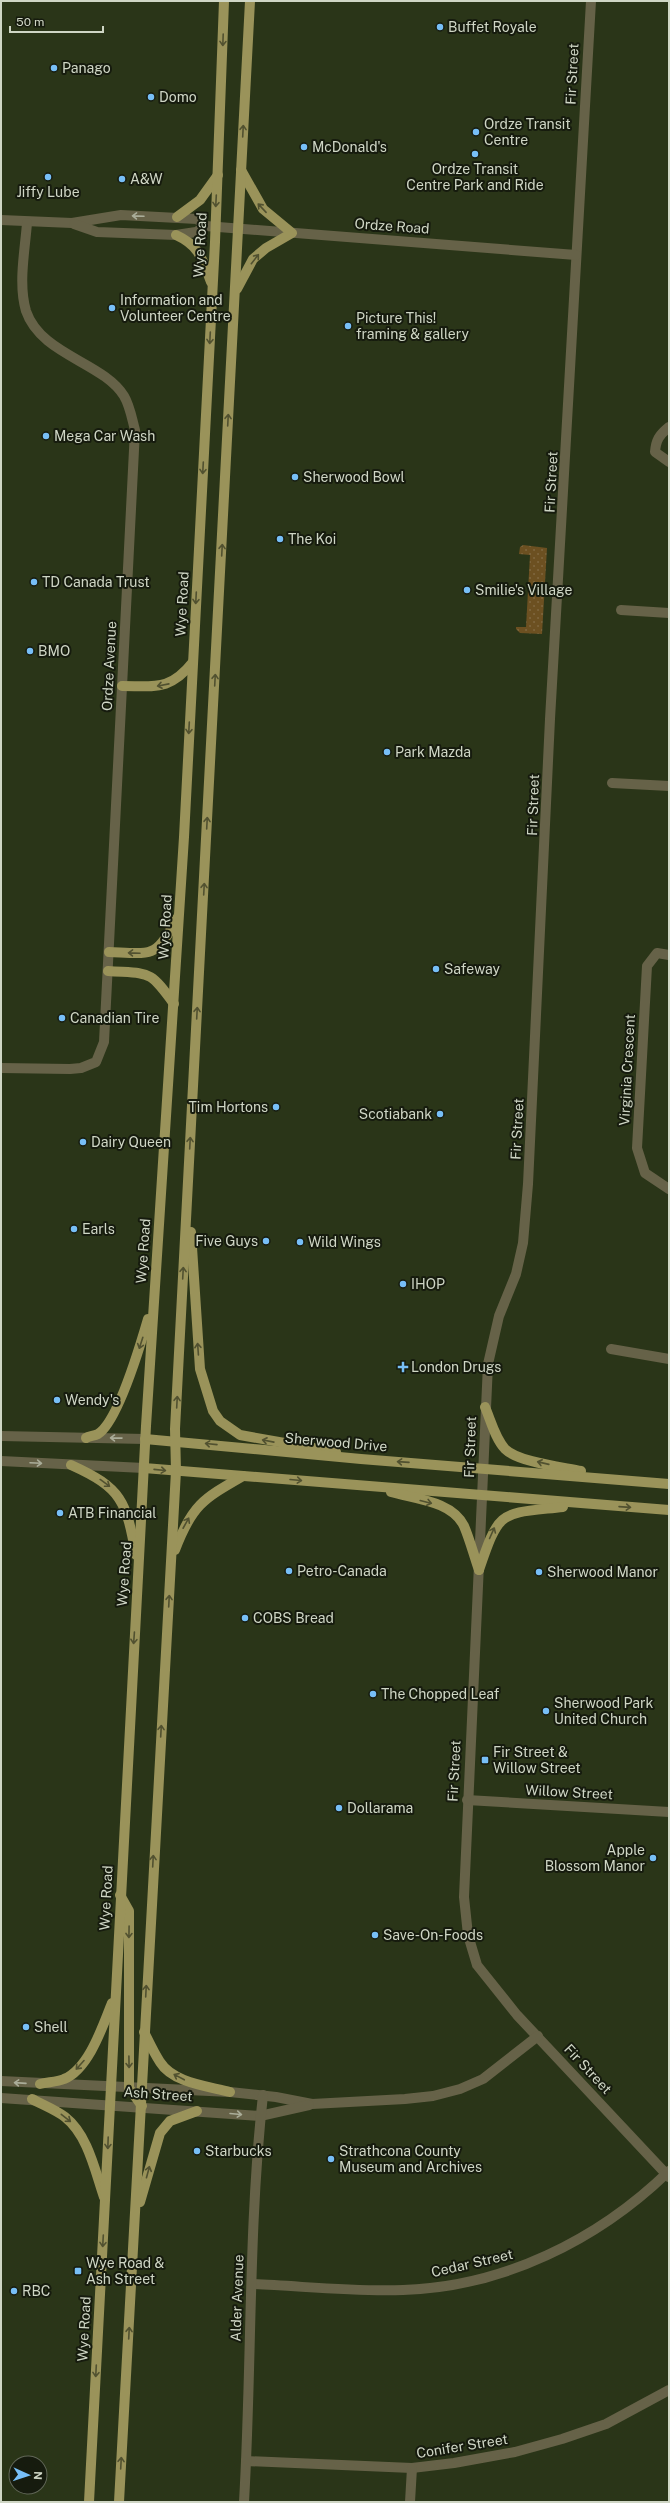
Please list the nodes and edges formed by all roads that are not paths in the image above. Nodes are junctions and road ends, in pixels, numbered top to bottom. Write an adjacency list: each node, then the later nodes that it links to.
1 (224, 1): 5 (main road, Wye Road, one-way to 5)
2 (250, 1): 4 (main road, one-way to 2)
3 (591, 1): 14 (street, Fir Street)
4 (241, 170): 11 (main road); 12 (main road, one-way to 4)
5 (218, 176): 6 (main road); 10 (main road, Wye Road, one-way to 10)
6 (177, 217): 9 (street, Ordze Road, one-way to 9); 10 (street, Ordze Road)
7 (1, 220): 8 (street, Ordze Road)
8 (27, 223): 9 (street, Ordze Road); 22 (street, Ordze Avenue)
9 (72, 223): 13 (street, Ordze Road)
10 (211, 226): 11 (street, Ordze Road); 13 (street, Ordze Road); 15 (main road, Wye Road)
11 (238, 228): 12 (street, Ordze Road); 16 (main road)
12 (292, 232): 14 (street, Ordze Road); 16 (main road, one-way to 12)
13 (176, 235): 15 (main road)
14 (576, 255): 36 (street, Fir Street)
15 (213, 286): 21 (main road, Wye Road, one-way to 21)
16 (235, 293): 31 (main road, one-way to 16)
17 (669, 428): 18 (street)
18 (669, 462)
19 (621, 610): 20 (street)
20 (669, 613)
21 (193, 662): 22 (main road, one-way to 22); 25 (main road, Wye Road, one-way to 25)
22 (122, 686): 26 (street, Ordze Avenue)
23 (612, 783): 24 (street)
24 (669, 786)
25 (180, 913): 26 (main road, one-way to 26); 29 (main road, Wye Road)
26 (109, 952): 28 (street, Ordze Avenue)
27 (669, 955): 32 (street, Virginia Crescent)
28 (108, 972): 29 (main road); 30 (street, Ordze Avenue)
29 (174, 1004): 33 (main road, Wye Road)
30 (1, 1068)
31 (188, 1182): 40 (main road, one-way to 31); 41 (main road, one-way to 31)
32 (669, 1189)
33 (153, 1306): 38 (main road, one-way to 38); 39 (main road, Wye Road)
34 (611, 1349): 35 (street)
35 (669, 1359)
36 (486, 1407): 45 (street, Fir Street); 48 (main road, one-way to 36)
37 (1, 1436): 38 (street, Sherwood Drive)
38 (86, 1438): 39 (street, Sherwood Drive, one-way to 38)
39 (145, 1438): 40 (main road, Sherwood Drive); 44 (main road, Wye Road)
40 (175, 1441): 41 (main road, Sherwood Drive, one-way to 40); 46 (main road)
41 (361, 1459): 45 (main road, Sherwood Drive, one-way to 41)
42 (1, 1461): 43 (street, one-way to 43)
43 (71, 1465): 44 (street); 56 (main road, one-way to 56)
44 (144, 1468): 46 (main road, one-way to 46); 56 (main road, Wye Road)
45 (484, 1469): 48 (main road, Sherwood Drive); 51 (street, Fir Street)
46 (176, 1471): 47 (main road); 54 (main road)
47 (243, 1476): 50 (main road, one-way to 50); 54 (main road, one-way to 47)
48 (622, 1480): 49 (main road, Sherwood Drive)
49 (669, 1484)
50 (375, 1487): 51 (main road); 55 (main road, one-way to 55)
51 (482, 1494): 52 (main road); 55 (street, Fir Street)
52 (586, 1504): 53 (main road, one-way to 53); 55 (main road, one-way to 52)
53 (669, 1510)
54 (171, 1559): 61 (main road, one-way to 54)
55 (479, 1570): 57 (street, Fir Street)
56 (138, 1571): 59 (main road, Wye Road, one-way to 59)
57 (467, 1800): 58 (street, Willow Street); 62 (street, Fir Street)
58 (669, 1812)
59 (120, 1895): 60 (main road, Wye Road); 66 (main road, one-way to 66)
60 (116, 1993): 64 (main road, one-way to 64); 65 (main road, Wye Road)
61 (144, 2030): 67 (main road); 68 (main road, one-way to 61)
62 (538, 2036): 73 (street, Ash Street); 77 (street, Fir Street)
63 (1, 2081): 64 (street, Ash Street, one-way to 63)
64 (40, 2084): 65 (street, Ash Street)
65 (110, 2088): 66 (street, Ash Street); 72 (main road, Wye Road)
66 (129, 2088): 67 (street, Ash Street); 74 (main road)
67 (142, 2089): 68 (street, Ash Street); 74 (main road)
68 (230, 2092): 69 (street, Ash Street)
69 (263, 2095): 73 (street, Ash Street); 76 (street, Alder Avenue)
70 (1, 2098): 71 (street, Ash Street)
71 (32, 2099): 72 (street, Ash Street); 78 (main road, one-way to 78)
72 (109, 2104): 74 (street, Ash Street); 78 (main road, Wye Road, one-way to 78)
73 (312, 2104): 76 (street, Ash Street)
74 (142, 2106): 75 (street, Ash Street); 79 (main road)
75 (197, 2111): 76 (street, Ash Street, one-way to 76); 79 (main road, one-way to 75)
76 (260, 2116): 80 (street, Alder Avenue)
77 (668, 2174): 80 (street, Cedar Street)
78 (106, 2202): 84 (main road, Wye Road, one-way to 84)
79 (134, 2223): 85 (main road, one-way to 79)
80 (252, 2284): 82 (street, Alder Avenue)
81 (669, 2390): 83 (street, Conifer Street)
82 (246, 2461): 83 (street, Conifer Street); 86 (street, Alder Avenue)
83 (412, 2468): 87 (street)
84 (89, 2502)
85 (119, 2502)
86 (244, 2502)
87 (410, 2502)

